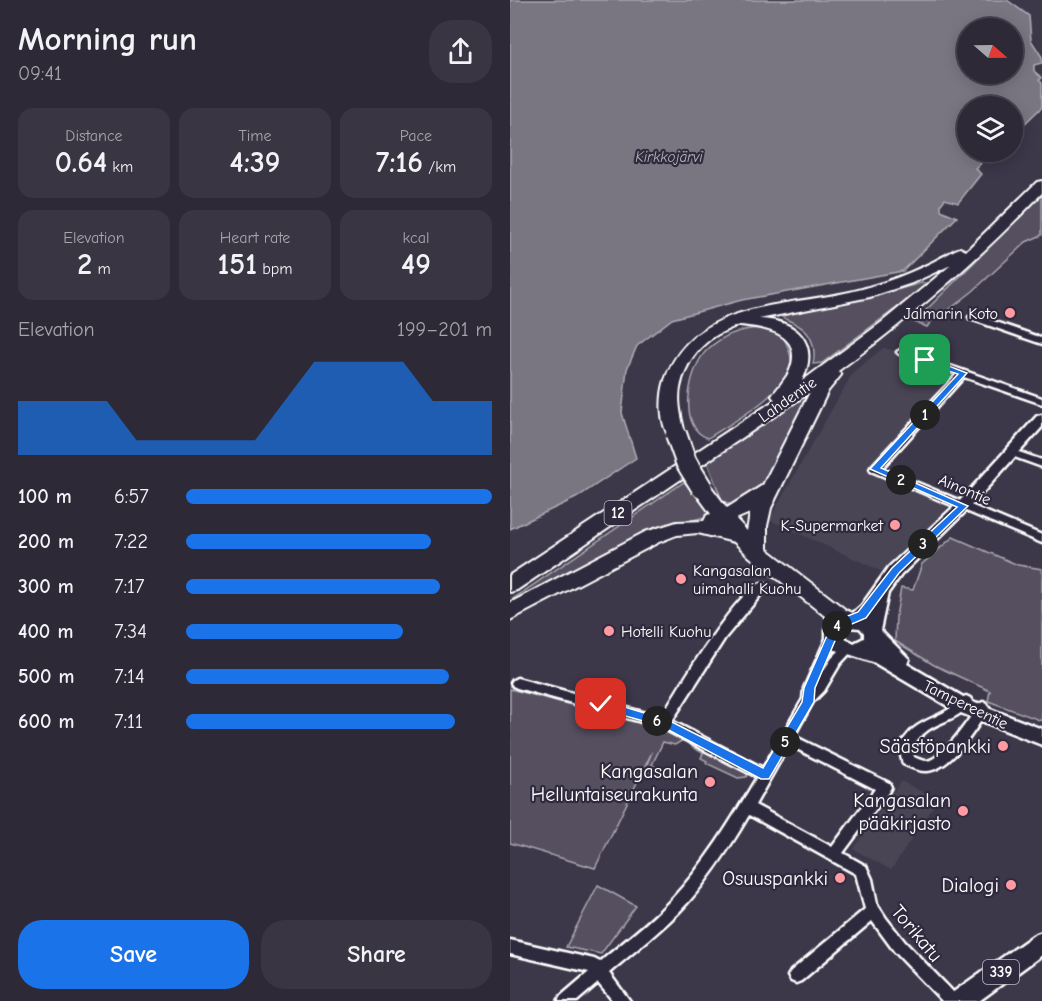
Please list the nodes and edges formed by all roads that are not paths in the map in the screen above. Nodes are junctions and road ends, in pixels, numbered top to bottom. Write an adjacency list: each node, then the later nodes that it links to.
1 (1042, 185): 2 (highway, Lahdentie / 12)
2 (1024, 204): 4 (highway, Lahdentie / 12); 5 (highway)
3 (973, 317): 6 (street)
4 (884, 329): 11 (highway, Lahdentie / 12); 14 (highway)
5 (707, 335): 11 (highway); 16 (highway, bridge)
6 (1042, 341)
7 (902, 352): 8 (street)
8 (963, 373): 9 (street); 15 (street, Ainontie)
9 (1042, 401)
10 (1042, 419): 12 (street)
11 (726, 441): 20 (highway, Lahdentie / 12)
12 (1013, 453): 13 (street); 15 (street)
13 (1042, 464)
14 (772, 484): 16 (highway); 19 (highway)
15 (963, 506): 18 (street, Ainontie); 22 (street)
16 (724, 517): 17 (highway); 19 (highway)
17 (698, 525): 19 (highway); 23 (highway)
18 (1042, 539)
19 (750, 545): 24 (highway)
20 (510, 585)
21 (761, 587): 29 (street)
22 (882, 591): 24 (street); 25 (street)
23 (510, 612)
24 (842, 627): 25 (main road); 25 (main road); 27 (street)
25 (864, 641): 27 (street); 28 (main road, Tampereentie)
26 (517, 683): 29 (street)
27 (809, 699): 32 (street)
28 (973, 706): 28 (street); 30 (main road, Tampereentie); 31 (main road, Tampereentie)
29 (664, 723): 33 (street)
30 (1042, 729)
31 (1042, 737)
32 (787, 738): 33 (street); 35 (street)
33 (765, 775): 34 (street)
34 (747, 807): 35 (street, Torikatu); 39 (street)
35 (835, 854): 36 (street, Torikatu)
36 (873, 911): 40 (street); 43 (street, Torikatu)
37 (1042, 942): 44 (main road, 339)
38 (510, 947): 39 (street)
39 (599, 971): 41 (street); 42 (street)
40 (796, 976)
41 (566, 1001)
42 (622, 1001)
43 (952, 1001)
44 (960, 1001)

